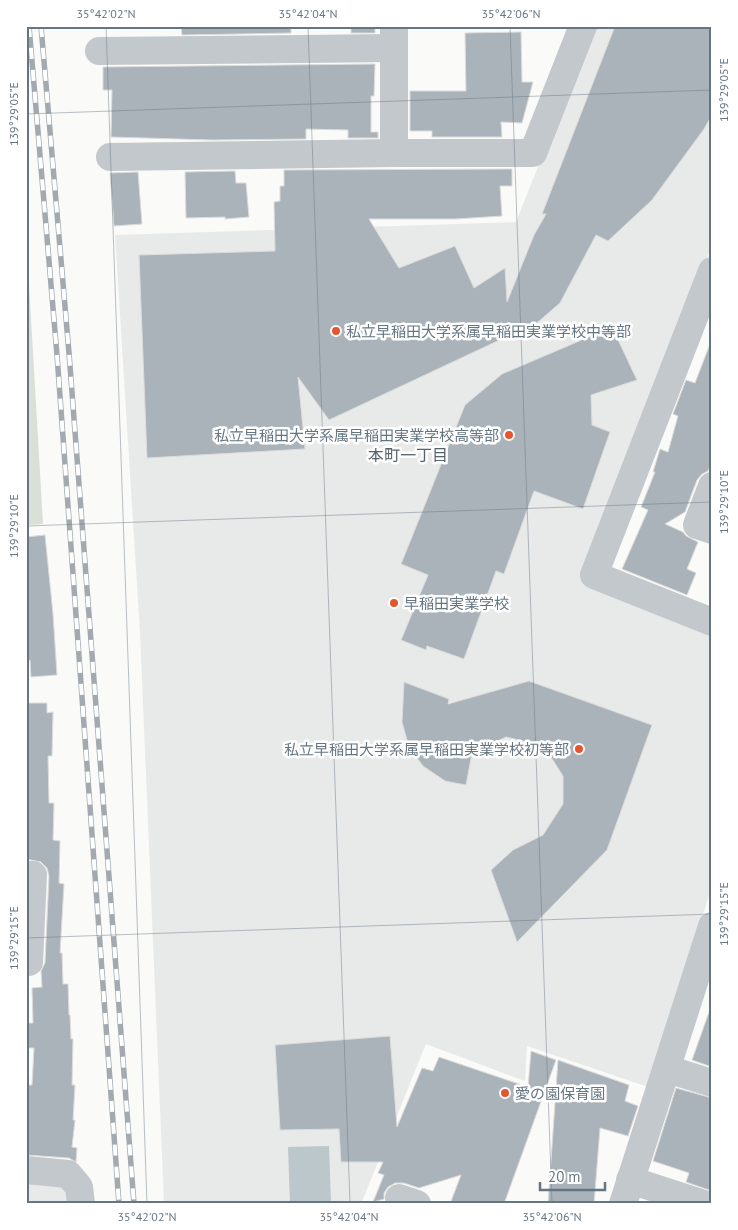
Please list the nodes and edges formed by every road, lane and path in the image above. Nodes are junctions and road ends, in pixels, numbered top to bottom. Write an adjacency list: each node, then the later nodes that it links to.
1 (583, 26): 4 (street)
2 (394, 37): 3 (street); 4 (street)
3 (99, 51)
4 (394, 153): 5 (street)
5 (110, 157)
6 (712, 271): 9 (street)
7 (712, 486): 8 (street)
8 (712, 530)
9 (712, 622)
10 (26, 874): 12 (street)
11 (712, 926): 13 (street)
12 (26, 962)
13 (667, 1068): 14 (street); 16 (street)
14 (712, 1083)
15 (26, 1170): 17 (street)
16 (627, 1192): 18 (street)
17 (81, 1204)
18 (704, 1204)

